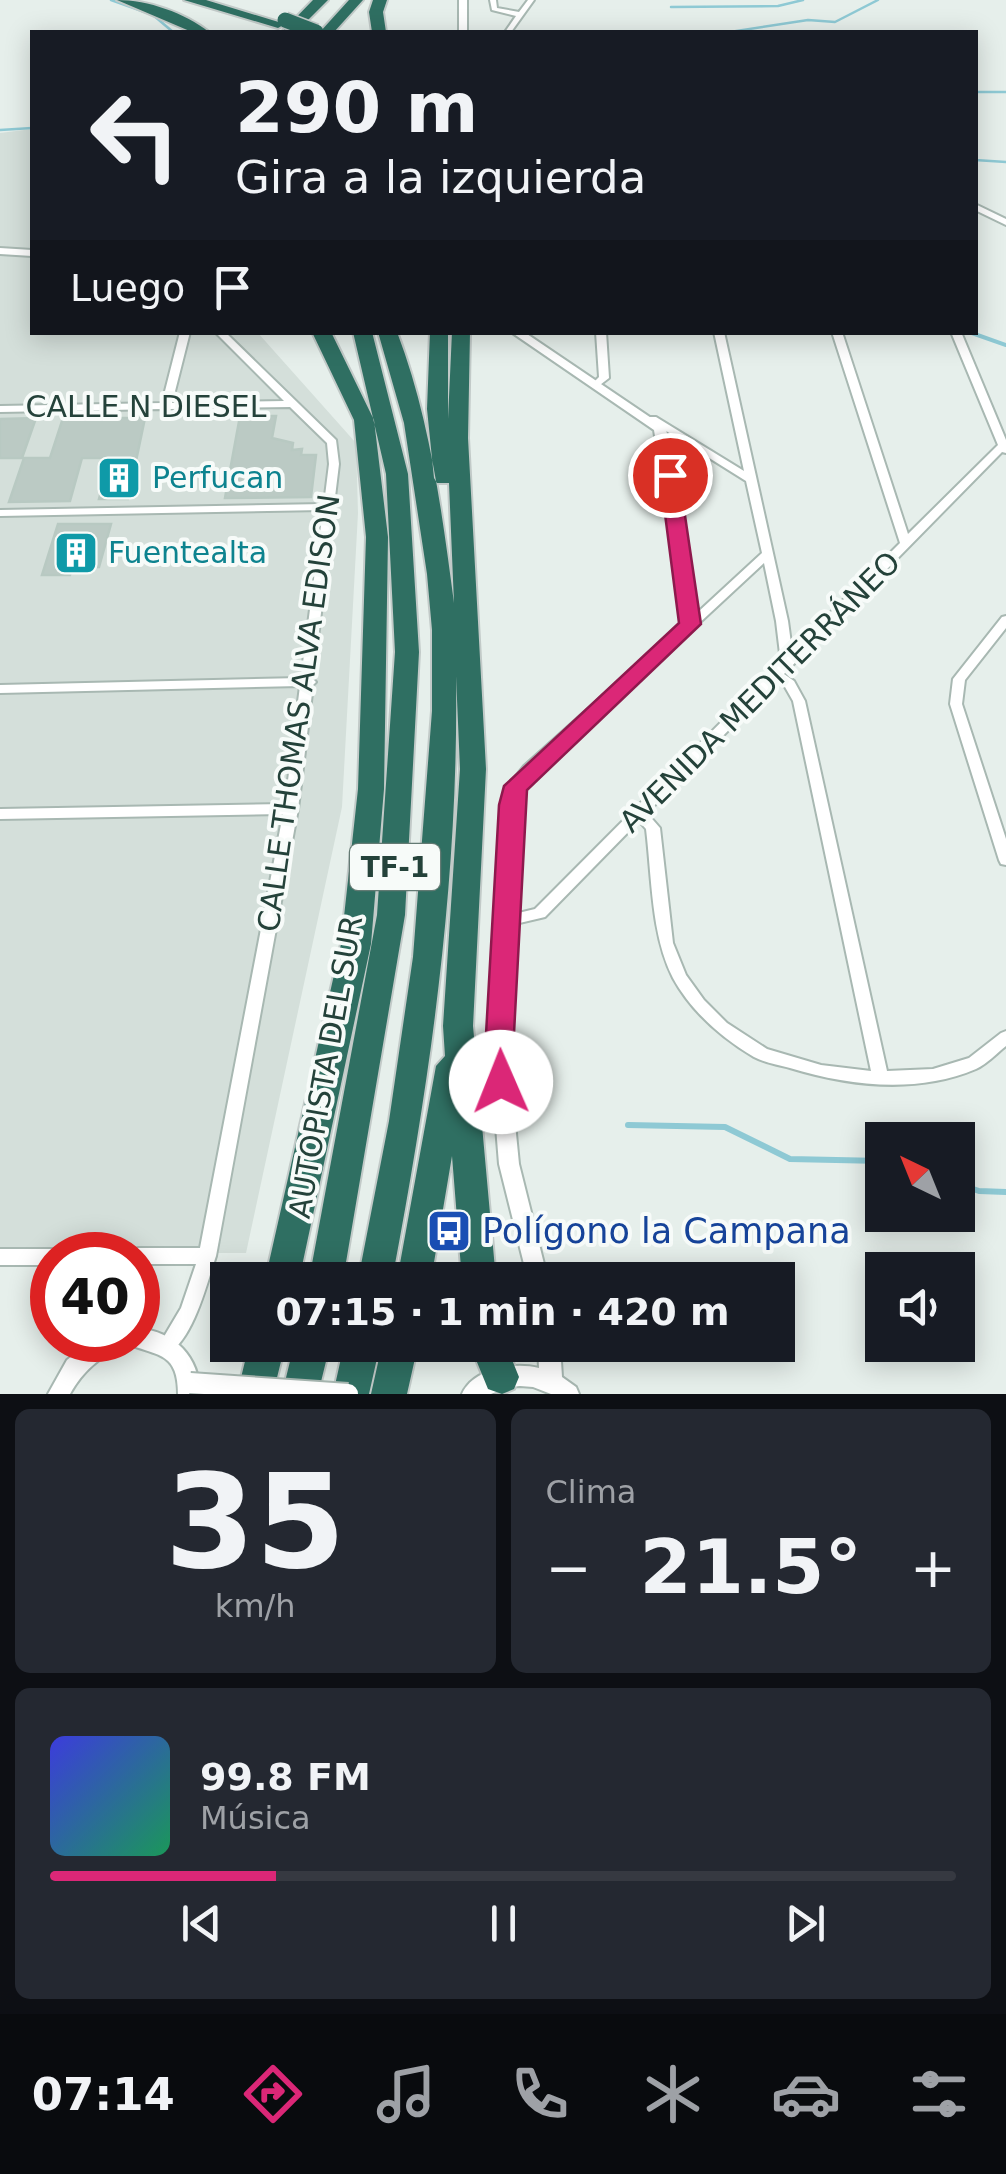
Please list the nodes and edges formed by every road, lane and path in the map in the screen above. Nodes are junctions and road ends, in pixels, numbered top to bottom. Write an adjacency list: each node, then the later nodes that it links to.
1 (124, 0): 14 (highway)
2 (191, 0): 12 (highway)
3 (223, 0): 12 (highway)
4 (321, 0): 13 (highway)
5 (337, 0): 13 (highway)
6 (356, 0): 15 (highway)
7 (380, 0): 16 (highway)
8 (463, 0): 17 (street)
9 (492, 0): 11 (street)
10 (532, 0): 11 (street)
11 (520, 14): 18 (street)
12 (284, 27): 13 (highway, bridge)
13 (307, 29)
14 (198, 30)
15 (329, 30)
16 (380, 30)
17 (464, 30)
18 (509, 30)
19 (978, 208): 20 (street)
20 (1006, 222)
21 (0, 251): 22 (street)
22 (30, 253)
23 (184, 335): 38 (street)
24 (222, 335): 36 (street, CALLE THOMAS ALVA EDISON)
25 (322, 335): 76 (highway)
26 (363, 335): 77 (highway, AUTOPISTA DEL SUR / TF-1)
27 (388, 335): 58 (highway, TF-1)
28 (438, 335): 58 (highway)
29 (461, 335): 69 (highway)
30 (520, 335): 35 (street)
31 (601, 335): 35 (street)
32 (720, 335): 43 (street)
33 (838, 335): 50 (street)
34 (957, 335): 42 (street)
35 (596, 386): 39 (street)
36 (292, 404): 38 (street, CALLE N DIESEL); 48 (street, CALLE THOMAS ALVA EDISON)
37 (0, 408): 38 (street, CALLE N DIESEL)
38 (166, 408)
39 (652, 419): 40 (street); 41 (street)
40 (688, 440): 41 (street); 45 (street)
41 (665, 444): 57 (street)
42 (1004, 449): 44 (street, AVENIDA MEDITERRÁNEO)
43 (745, 454): 45 (street); 47 (street)
44 (988, 461): 46 (street); 51 (street, AVENIDA MEDITERRÁNEO)
45 (727, 464): 47 (street)
46 (1006, 464)
47 (750, 479): 53 (street)
48 (328, 507): 49 (street); 62 (street, CALLE THOMAS ALVA EDISON)
49 (0, 513)
50 (899, 521): 51 (street); 52 (street)
51 (928, 523): 52 (street, AVENIDA MEDITERRÁNEO)
52 (906, 545): 60 (street, AVENIDA MEDITERRÁNEO)
53 (768, 554): 54 (street); 55 (street)
54 (747, 575): 55 (street); 57 (street)
55 (773, 582): 59 (street)
56 (1006, 620): 67 (street)
57 (690, 624): 68 (street)
58 (444, 627): 78 (highway, TF-1)
59 (783, 631): 60 (street); 61 (street)
60 (811, 638): 61 (street, AVENIDA MEDITERRÁNEO)
61 (782, 670): 65 (street, AVENIDA MEDITERRÁNEO); 71 (street)
62 (310, 682): 63 (street); 64 (street, CALLE THOMAS ALVA EDISON)
63 (0, 689)
64 (291, 809): 66 (street); 73 (street, CALLE THOMAS ALVA EDISON)
65 (639, 813): 68 (street, AVENIDA MEDITERRÁNEO); 71 (street)
66 (0, 814)
67 (1006, 860)
68 (507, 921): 81 (street)
69 (458, 1026): 79 (highway); 80 (highway)
70 (1006, 1037): 71 (street)
71 (881, 1079)
72 (160, 1256): 73 (street)
73 (207, 1256): 83 (street, CALLE THOMAS ALVA EDISON)
74 (0, 1257): 75 (street)
75 (30, 1257)
76 (286, 1262)
77 (329, 1262)
78 (378, 1262)
79 (417, 1262)
80 (478, 1262)
81 (534, 1262)
82 (160, 1343): 83 (street)
83 (168, 1345): 92 (street)
84 (78, 1362): 93 (street)
85 (263, 1362): 94 (highway)
86 (308, 1362): 95 (highway)
87 (358, 1362): 96 (highway)
88 (397, 1362): 97 (highway)
89 (553, 1362): 91 (street)
90 (487, 1372): 91 (street)
91 (559, 1388)
92 (189, 1389): 96 (street, bridge)
93 (56, 1394)
94 (255, 1394)
95 (300, 1394)
96 (350, 1394)
97 (390, 1394)

